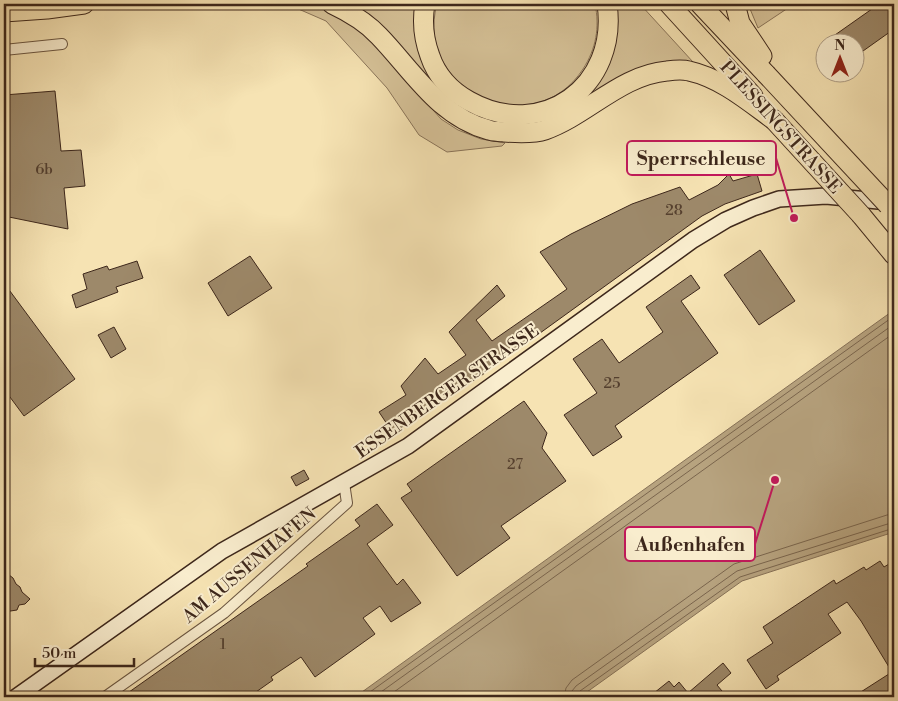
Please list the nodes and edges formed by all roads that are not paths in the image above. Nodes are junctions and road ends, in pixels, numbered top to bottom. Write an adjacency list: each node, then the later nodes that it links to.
1 (84, 4): 7 (highway)
2 (332, 4): 11 (highway)
3 (426, 4): 4 (highway)
4 (607, 4)
5 (669, 4): 11 (highway, PLESSINGSTRASSE)
6 (700, 4): 8 (highway)
7 (4, 12)
8 (732, 16): 13 (highway, PLESSINGSTRASSE, bridge)
9 (62, 44): 10 (street)
10 (4, 50)
11 (774, 120): 14 (highway, PLESSINGSTRASSE, bridge)
12 (894, 202): 17 (street, ESSENBERGER STRASSE)
13 (894, 212)
14 (861, 215): 15 (highway, PLESSINGSTRASSE); 16 (highway)
15 (894, 248)
16 (894, 255)
17 (344, 483): 18 (street, ESSENBERGER STRASSE); 19 (street, AM AUSSENHAFEN)
18 (16, 697)
19 (105, 697)

